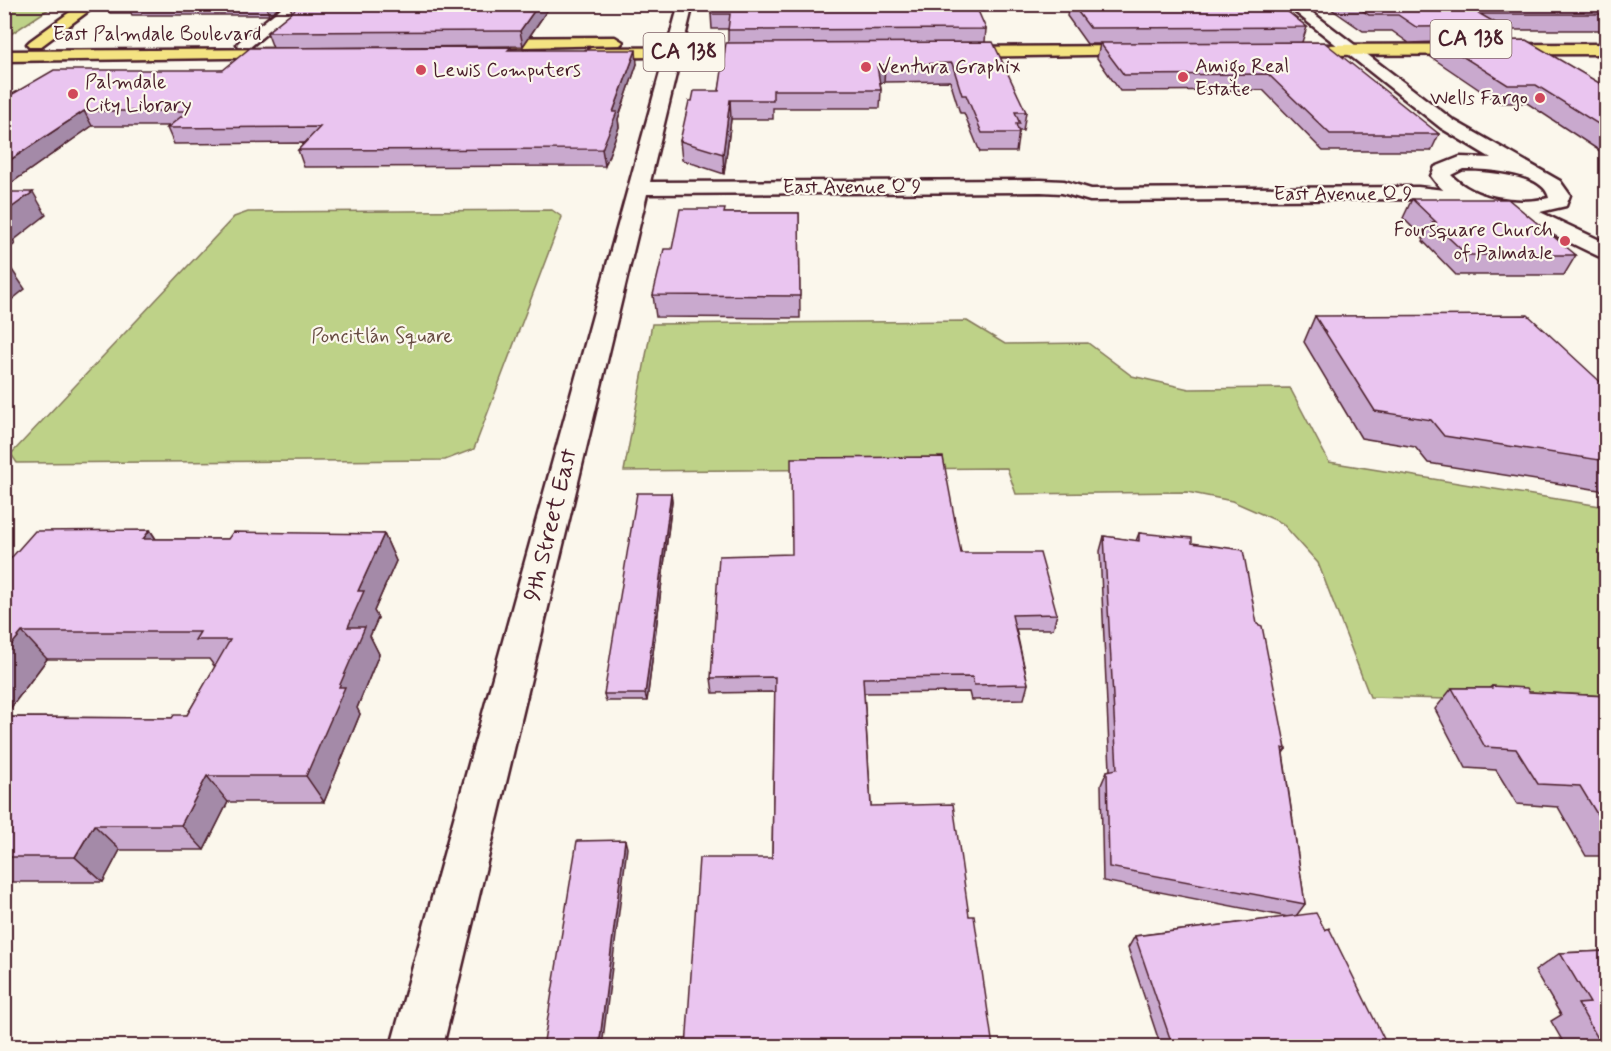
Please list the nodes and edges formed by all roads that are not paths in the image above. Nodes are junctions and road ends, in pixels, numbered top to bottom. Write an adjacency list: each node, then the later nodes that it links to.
1 (91, 4): 7 (main road)
2 (295, 4): 8 (street)
3 (686, 4): 13 (street, 9th Street East)
4 (1292, 4): 10 (street)
5 (1606, 38): 10 (main road, CA 138)
6 (4, 44): 7 (main road, East Palmdale Boulevard)
7 (36, 44): 8 (main road, East Palmdale Boulevard); 17 (main road)
8 (244, 44): 17 (main road, East Palmdale Boulevard)
9 (1274, 45): 10 (main road, CA 138)
10 (1342, 45): 16 (main road, CA 138); 19 (street)
11 (939, 46): 12 (main road)
12 (1160, 46)
13 (674, 47): 14 (main road, CA 138); 15 (main road, CA 138); 23 (street, 9th Street East)
14 (779, 47)
15 (465, 48)
16 (1606, 49)
17 (12, 56): 18 (main road)
18 (4, 66)
19 (1447, 124): 20 (street); 21 (street)
20 (1451, 167): 21 (street, East Avenue Q 9); 22 (street, East Avenue Q 9); 24 (street)
21 (1529, 173): 25 (street)
22 (1064, 186): 23 (street, East Avenue Q 9); 24 (street, East Avenue Q 9)
23 (639, 188): 28 (street, 9th Street East)
24 (1479, 200): 26 (street)
25 (1559, 202): 26 (street); 27 (street)
26 (1512, 207): 27 (street)
27 (1604, 250)
28 (417, 1047)

